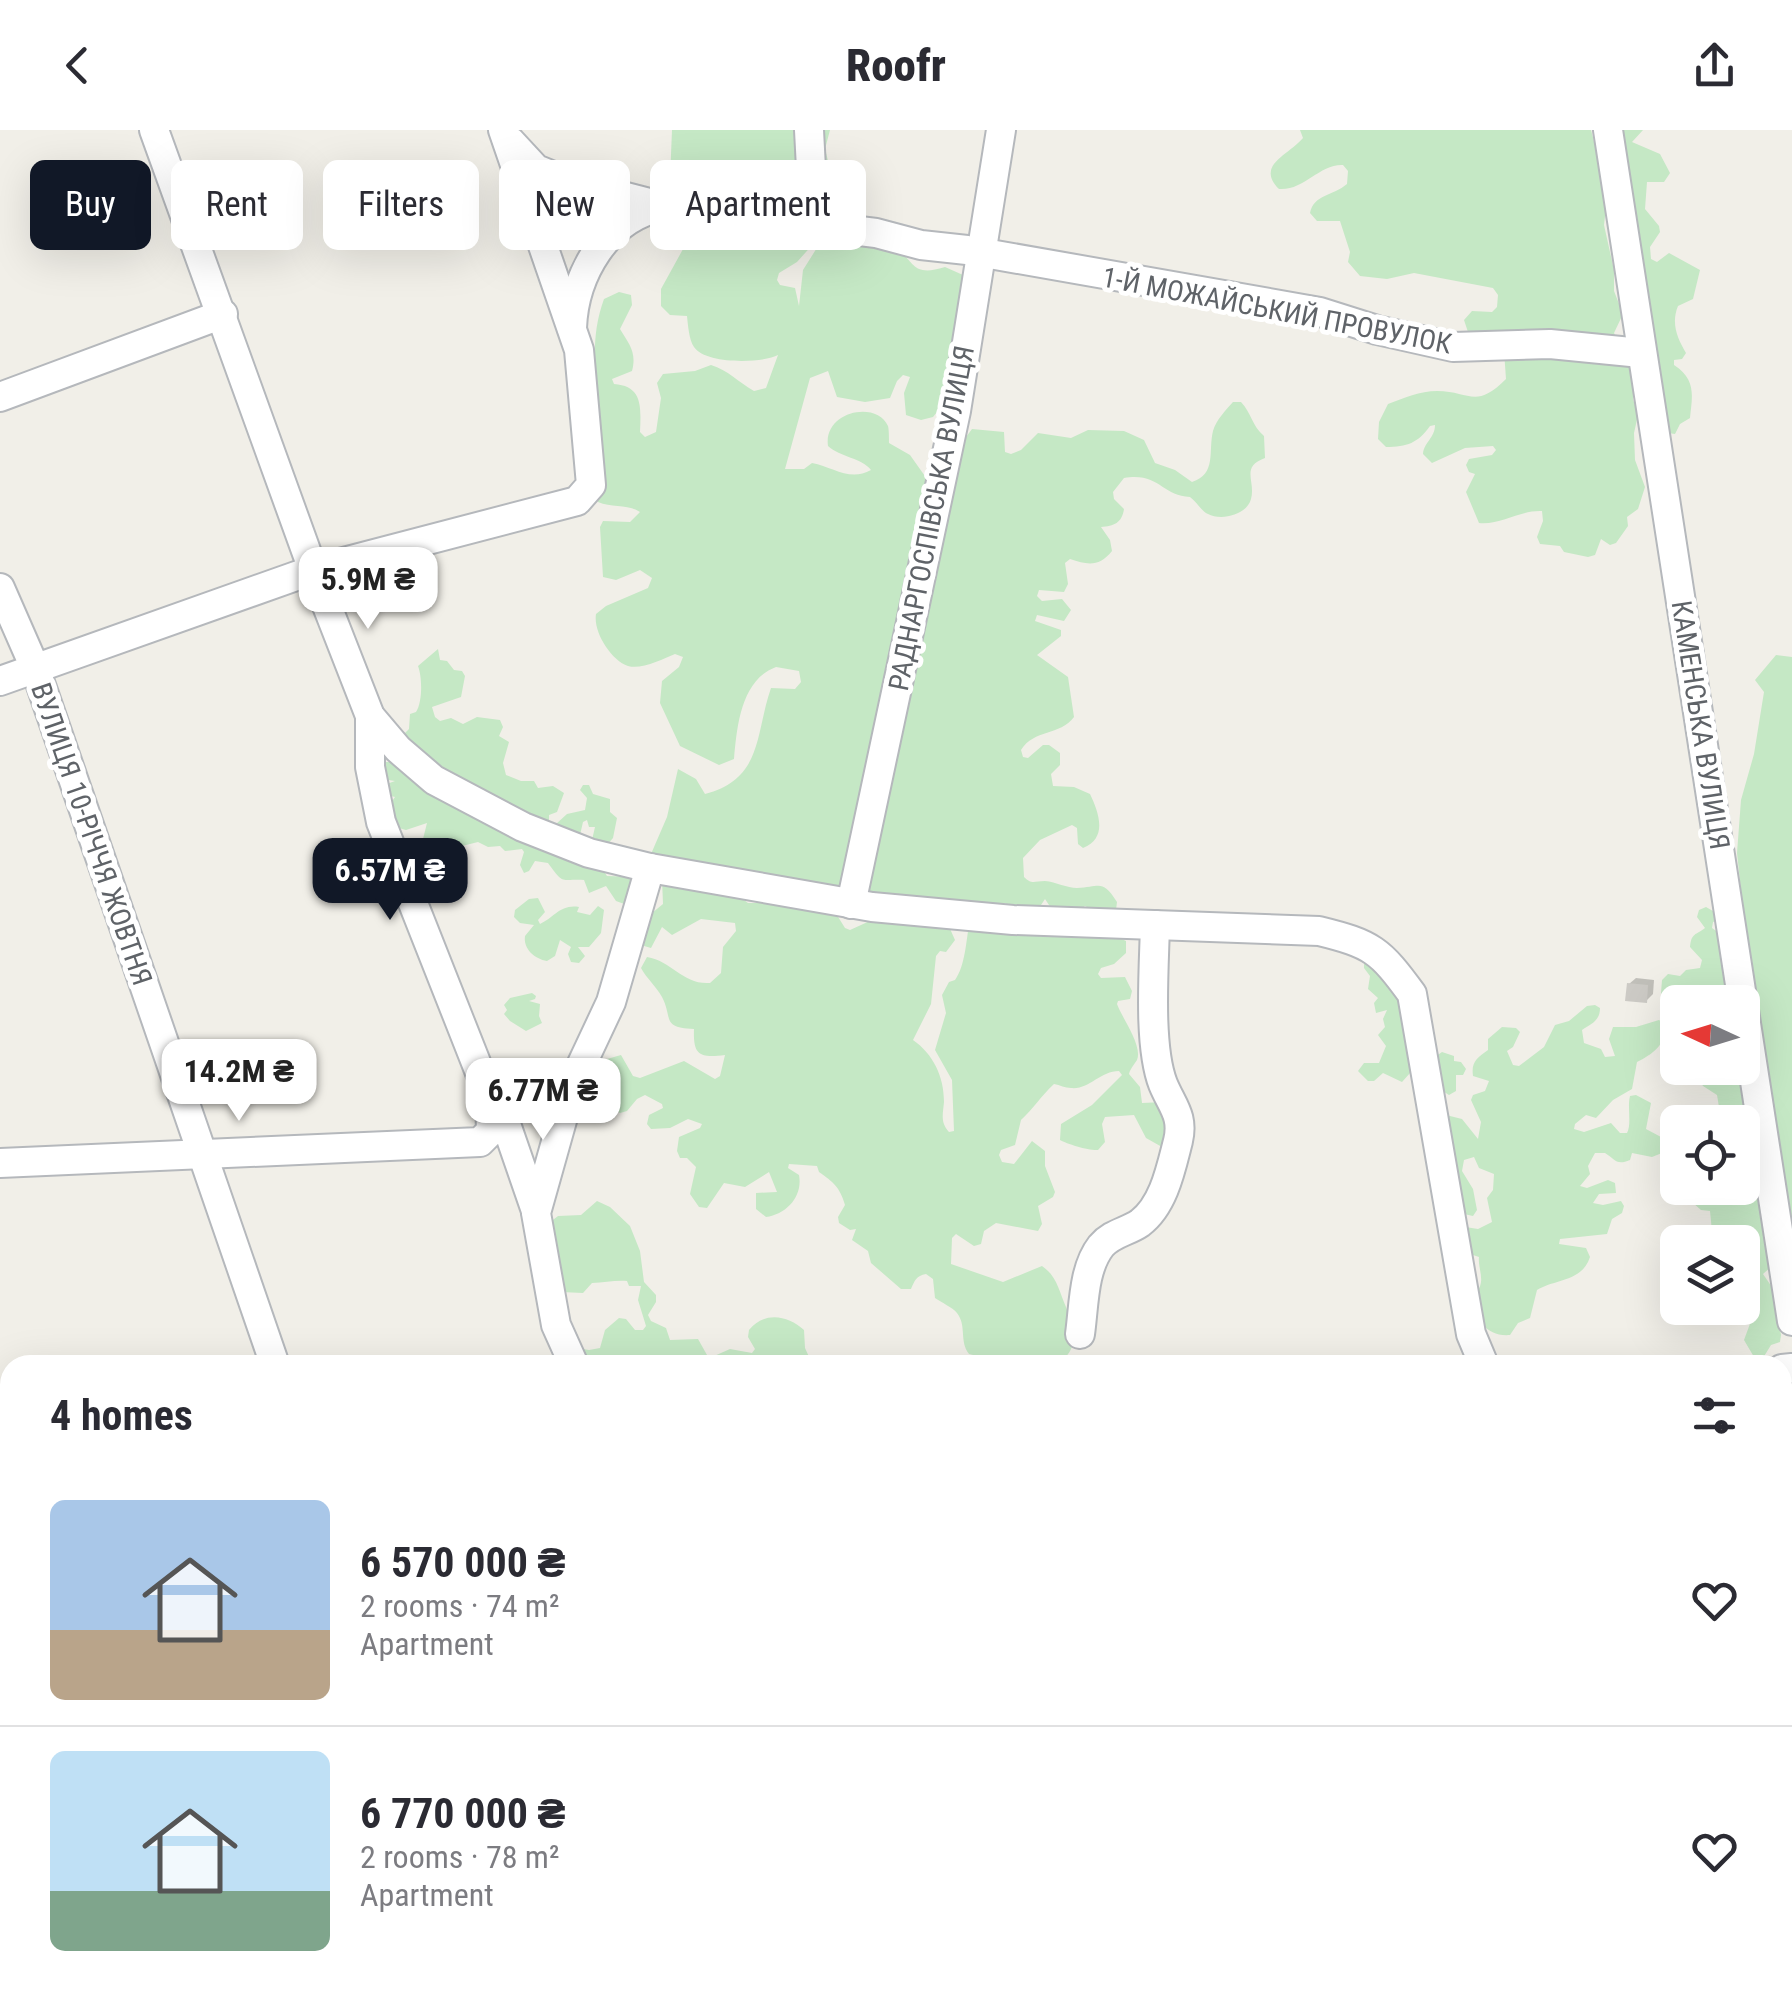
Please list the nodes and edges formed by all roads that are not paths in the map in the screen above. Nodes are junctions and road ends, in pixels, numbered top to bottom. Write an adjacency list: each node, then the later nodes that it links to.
1 (154, 130): 11 (street)
2 (809, 130): 6 (street)
3 (1002, 130): 10 (street, РАДНАРГОСПІВСЬКА ВУЛИЦЯ)
4 (1608, 130): 13 (street, КАМЕНСЬКА ВУЛИЦЯ)
5 (504, 132): 7 (street, 1-Й МОЖАЙСЬКИЙ ПРОВУЛОК); 12 (street)
6 (811, 160)
7 (650, 204)
8 (650, 209): 12 (street)
9 (866, 232): 10 (street, 1-Й МОЖАЙСЬКИЙ ПРОВУЛОК)
10 (980, 252): 13 (street, 1-Й МОЖАЙСЬКИЙ ПРОВУЛОК); 21 (street, РАДНАРГОСПІВСЬКА ВУЛИЦЯ)
11 (223, 314): 14 (street); 15 (street)
12 (572, 328): 15 (street)
13 (1641, 353): 27 (street, КАМЕНСЬКА ВУЛИЦЯ)
14 (0, 398)
15 (313, 570): 17 (street); 19 (street)
16 (0, 588): 17 (street, ВУЛИЦЯ 10-РІЧЧЯ ЖОВТНЯ)
17 (35, 668): 18 (street); 24 (street, ВУЛИЦЯ 10-РІЧЧЯ ЖОВТНЯ)
18 (0, 681)
19 (370, 716): 20 (street); 23 (street)
20 (650, 868): 21 (street); 26 (street)
21 (851, 904): 22 (street)
22 (1155, 925): 28 (street); 31 (street)
23 (490, 1098): 24 (street); 26 (street)
24 (202, 1154): 25 (street); 29 (street, ВУЛИЦЯ 10-РІЧЧЯ ЖОВТНЯ)
25 (0, 1163)
26 (536, 1213): 30 (street)
27 (1792, 1320)
28 (1080, 1334)
29 (272, 1355)
30 (570, 1355)
31 (1480, 1355)

